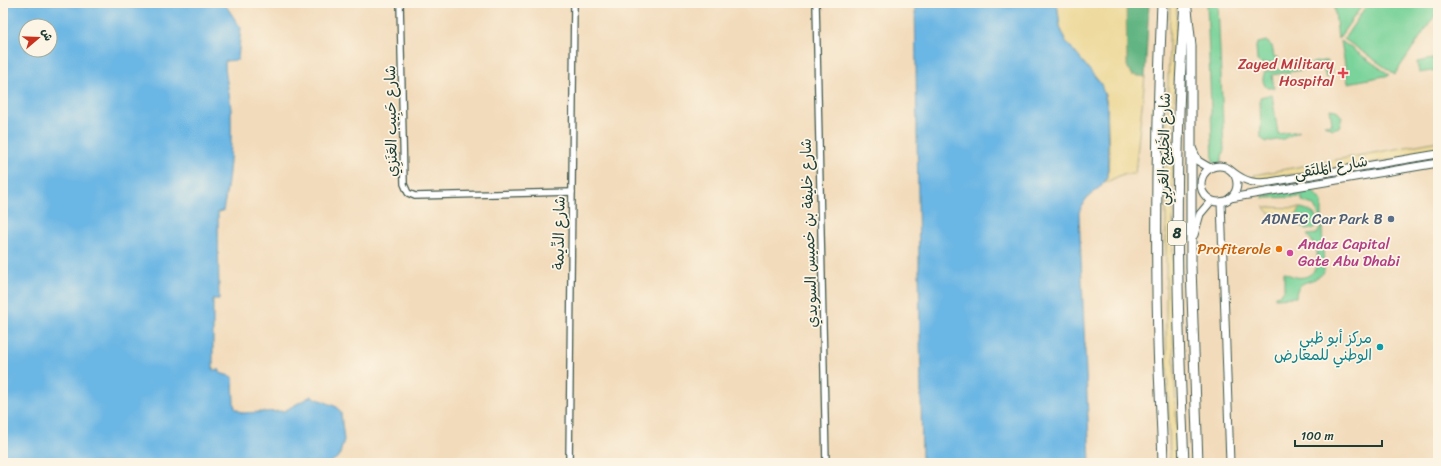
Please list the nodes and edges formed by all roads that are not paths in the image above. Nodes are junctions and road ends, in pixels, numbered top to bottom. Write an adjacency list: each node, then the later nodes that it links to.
1 (400, 3): 12 (street, شارع حَبِيب العَنَزِي)
2 (574, 3): 12 (street, شارع الدِّيمة)
3 (816, 3): 19 (street, شارع خليفة بن خميس السويدي)
4 (1162, 3): 20 (main road, شارع الخَلِيج العَربِي / 8)
5 (1185, 3): 6 (main road); 21 (main road, شارع الخَلِيج العَربِي / 8)
6 (1190, 128): 9 (street); 17 (main road)
7 (1438, 154): 11 (street, شارع المُلتَقى)
8 (1438, 162): 13 (street, شارع المُلتَقى)
9 (1210, 168): 10 (street); 15 (street)
10 (1234, 173): 11 (street, شارع المُلتَقى); 14 (street)
11 (1270, 182): 13 (street)
12 (572, 192): 18 (street, شارع الدِّيمة)
13 (1250, 194): 14 (street, شارع المُلتَقى)
14 (1230, 198): 16 (street)
15 (1211, 201): 16 (street); 17 (street)
16 (1222, 202): 23 (street)
17 (1191, 267): 22 (main road)
18 (569, 463)
19 (826, 463)
20 (1163, 463)
21 (1184, 463)
22 (1198, 463)
23 (1230, 463)

